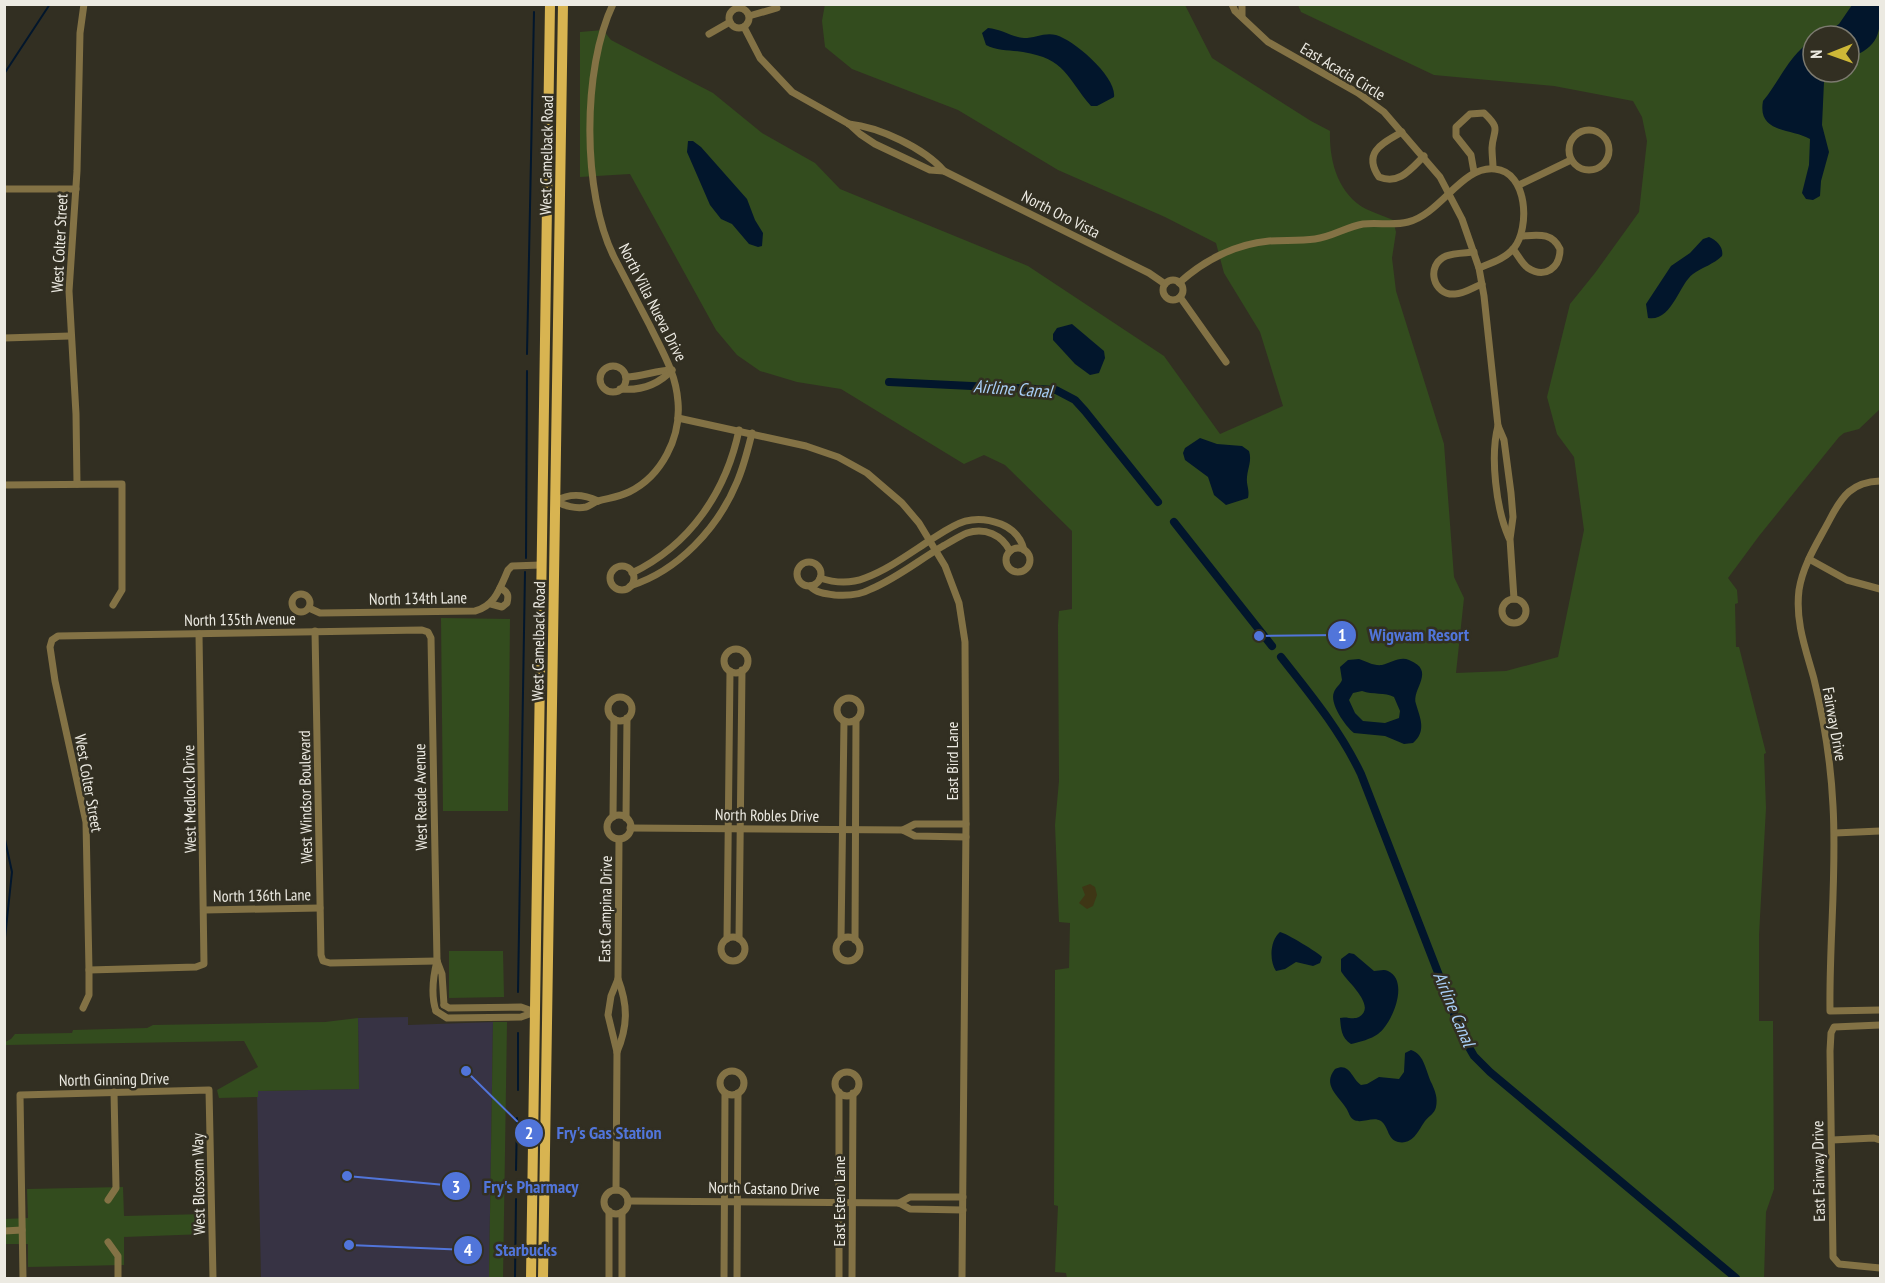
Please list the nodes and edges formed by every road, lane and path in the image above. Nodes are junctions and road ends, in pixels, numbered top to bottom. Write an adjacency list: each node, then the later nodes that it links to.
1 (84, 4): 23 (street, West Colter Street)
2 (613, 4): 38 (street, North Villa Nueva Drive)
3 (1232, 4): 10 (street, East Acacia Circle)
4 (1242, 4): 10 (street)
5 (550, 5): 6 (main road); 36 (main road, West Camelback Road)
6 (563, 5): 37 (main road, West Camelback Road)
7 (735, 6): 9 (street); 11 (street)
8 (777, 8): 9 (street)
9 (749, 16): 12 (street)
10 (1242, 16): 15 (street, East Acacia Circle)
11 (730, 22): 12 (street); 13 (street)
12 (744, 27): 14 (street, North Oro Vista)
13 (709, 34)
14 (849, 124): 19 (street, North Oro Vista); 19 (street, North Oro Vista)
15 (1402, 132): 16 (street, East Acacia Circle); 16 (street)
16 (1424, 156): 24 (street, East Acacia Circle)
17 (1571, 160): 17 (street); 21 (street)
18 (1493, 168): 20 (street); 20 (street); 21 (street)
19 (944, 171): 30 (street, North Oro Vista)
20 (1474, 172): 24 (street)
21 (1519, 185): 25 (street)
22 (4, 189): 23 (street)
23 (76, 189): 33 (street, West Colter Street)
24 (1449, 194): 27 (street, East Acacia Circle); 29 (street)
25 (1522, 236): 26 (street); 26 (street)
26 (1513, 249): 28 (street)
27 (1474, 252): 28 (street, East Acacia Circle); 31 (street)
28 (1479, 268): 31 (street, East Acacia Circle)
29 (1179, 283): 30 (street); 32 (street)
30 (1165, 284): 32 (street)
31 (1482, 284): 42 (street, East Acacia Circle)
32 (1180, 297): 35 (street)
33 (70, 336): 34 (street); 47 (street, West Colter Street)
34 (4, 338)
35 (1226, 362)
36 (544, 363): 37 (main road); 52 (main road, West Camelback Road)
37 (557, 363): 53 (main road, West Camelback Road)
38 (672, 370): 39 (street); 40 (street); 41 (street, North Villa Nueva Drive)
39 (626, 377): 40 (street); 40 (street)
40 (620, 390)
41 (678, 418): 43 (street, East Bird Lane); 53 (street, North Villa Nueva Drive)
42 (1498, 426): 46 (street, East Acacia Circle); 48 (street, East Acacia Circle)
43 (739, 430): 44 (street, East Bird Lane); 50 (street)
44 (752, 433): 51 (street); 58 (street, East Bird Lane)
45 (1881, 482): 63 (street, Fairway Drive)
46 (1510, 483): 48 (street); 57 (street, East Acacia Circle)
47 (77, 484): 49 (street); 77 (street)
48 (1497, 484): 57 (street, East Acacia Circle)
49 (4, 485)
50 (720, 486): 51 (street); 56 (street)
51 (733, 491): 59 (street)
52 (542, 500): 53 (main road); 64 (main road, West Camelback Road)
53 (556, 501): 130 (main road, West Camelback Road)
54 (991, 521): 55 (street); 58 (street); 61 (street)
55 (988, 533): 60 (street); 62 (street)
56 (683, 537): 59 (street); 66 (street)
57 (1510, 539): 75 (street, East Acacia Circle)
58 (930, 540): 60 (street, East Bird Lane); 65 (street)
59 (692, 548): 71 (street)
60 (936, 550): 68 (street); 99 (street, East Bird Lane)
61 (1024, 550): 62 (street); 62 (street)
62 (1010, 551)
63 (1809, 559): 73 (street); 107 (street, Fairway Drive)
64 (541, 565): 72 (street, North 134th Lane); 129 (main road, West Camelback Road)
65 (881, 570): 68 (street); 69 (street)
66 (632, 573): 71 (street); 71 (street)
67 (820, 578): 69 (street); 70 (street); 70 (street)
68 (887, 581): 74 (street)
69 (845, 582): 74 (street)
70 (810, 585): 74 (street)
71 (630, 586)
72 (500, 588): 76 (street, North 134th Lane); 76 (street)
73 (1881, 589)
74 (846, 595)
75 (1514, 599)
76 (491, 604): 78 (street, North 134th Lane)
77 (113, 605)
78 (309, 608)
79 (315, 631): 80 (street, North 135th Avenue); 81 (street, North 135th Avenue); 114 (street, West Windsor Boulevard)
80 (428, 632): 120 (street, West Reade Avenue)
81 (199, 634): 82 (street, North 135th Avenue); 115 (street, West Medlock Drive)
82 (52, 640): 121 (street, West Colter Street)
83 (730, 670): 84 (street); 84 (street); 85 (street)
84 (742, 670): 86 (street)
85 (729, 716): 86 (street); 96 (street)
86 (741, 716): 91 (street)
87 (627, 718): 88 (street); 88 (street); 95 (street)
88 (614, 719): 94 (street)
89 (856, 720): 90 (street); 90 (street); 93 (street)
90 (844, 721): 92 (street)
91 (741, 767): 96 (street); 102 (street)
92 (843, 767): 93 (street); 103 (street)
93 (856, 767): 104 (street)
94 (613, 768): 95 (street); 97 (street)
95 (626, 768): 98 (street)
96 (729, 768): 101 (street)
97 (614, 817): 98 (street); 109 (street)
98 (626, 818): 100 (street)
99 (966, 824): 105 (street, North Robles Drive); 108 (street, East Bird Lane)
100 (630, 828): 101 (street, North Robles Drive); 109 (street)
101 (728, 828): 102 (street, North Robles Drive); 112 (street)
102 (741, 828): 103 (street, North Robles Drive); 110 (street)
103 (843, 830): 104 (street, North Robles Drive); 111 (street)
104 (855, 830): 105 (street, North Robles Drive); 113 (street)
105 (903, 830): 108 (street, North Robles Drive)
106 (1881, 831): 107 (street)
107 (1834, 833): 127 (street, Fairway Drive)
108 (966, 837): 148 (street, East Bird Lane)
109 (619, 839): 122 (street, East Campina Drive)
110 (740, 889): 112 (street); 117 (street)
111 (842, 889): 113 (street); 118 (street)
112 (728, 890): 116 (street)
113 (855, 890): 119 (street)
114 (320, 908): 115 (street, North 136th Lane); 120 (street, West Windsor Boulevard)
115 (204, 910): 121 (street, West Medlock Drive)
116 (727, 939): 117 (street); 117 (street)
117 (739, 939)
118 (842, 939): 119 (street); 119 (street)
119 (855, 940)
120 (437, 962): 123 (street, West Reade Avenue); 124 (street, West Reade Avenue)
121 (89, 970): 126 (street, West Colter Street)
122 (618, 979): 132 (street, East Campina Drive); 132 (street, East Campina Drive)
123 (434, 982): 124 (street); 128 (street, West Reade Avenue)
124 (443, 982): 125 (street, West Reade Avenue)
125 (444, 1005): 128 (street); 129 (street)
126 (83, 1008)
127 (1881, 1010)
128 (436, 1011): 129 (street)
129 (535, 1012): 130 (main road); 146 (main road, West Camelback Road)
130 (547, 1012): 139 (main road, West Camelback Road)
131 (1881, 1025): 142 (street, East Fairway Drive)
132 (616, 1052): 147 (street, East Campina Drive)
133 (209, 1090): 134 (street, North Ginning Drive); 172 (street, West Blossom Way)
134 (114, 1092): 149 (street); 159 (street, North Ginning Drive)
135 (839, 1092): 138 (street); 138 (street); 140 (street, East Estero Lane)
136 (725, 1093): 137 (street); 137 (street); 144 (street)
137 (738, 1093): 145 (street)
138 (853, 1093): 141 (street, East Estero Lane)
139 (546, 1126): 146 (main road); 169 (main road, West Camelback Road)
140 (840, 1140): 141 (street, East Estero Lane); 153 (street, East Estero Lane)
141 (853, 1140): 154 (street, East Estero Lane)
142 (1832, 1140): 143 (street); 168 (street, East Fairway Drive)
143 (1881, 1140)
144 (725, 1141): 145 (street); 151 (street)
145 (738, 1141): 152 (street)
146 (532, 1187): 169 (main road); 173 (main road, West Camelback Road)
147 (616, 1191): 150 (street); 157 (street)
148 (963, 1197): 155 (street, North Castano Drive); 156 (street, East Bird Lane)
149 (108, 1200)
150 (628, 1201): 151 (street, North Castano Drive); 158 (street)
151 (725, 1201): 152 (street, North Castano Drive); 165 (street)
152 (738, 1201): 153 (street, North Castano Drive); 164 (street)
153 (840, 1203): 154 (street, North Castano Drive); 166 (street, East Estero Lane)
154 (852, 1203): 155 (street, North Castano Drive); 167 (street, East Estero Lane)
155 (899, 1203): 156 (street, North Castano Drive)
156 (963, 1210): 180 (street, East Bird Lane)
157 (609, 1211): 158 (street); 162 (street)
158 (622, 1212): 163 (street)
159 (22, 1230): 160 (street); 170 (street)
160 (4, 1231)
161 (108, 1242): 171 (street)
162 (609, 1255): 163 (street); 174 (street)
163 (622, 1255): 175 (street)
164 (737, 1262): 165 (street); 177 (street)
165 (724, 1263): 176 (street)
166 (839, 1263): 167 (street, East Estero Lane); 178 (street, East Estero Lane)
167 (852, 1263): 179 (street, East Estero Lane)
168 (1881, 1268)
169 (544, 1276)
170 (23, 1278)
171 (118, 1278)
172 (213, 1278)
173 (531, 1278)
174 (609, 1278)
175 (622, 1278)
176 (724, 1278)
177 (737, 1278)
178 (839, 1278)
179 (852, 1278)
180 (962, 1278)

